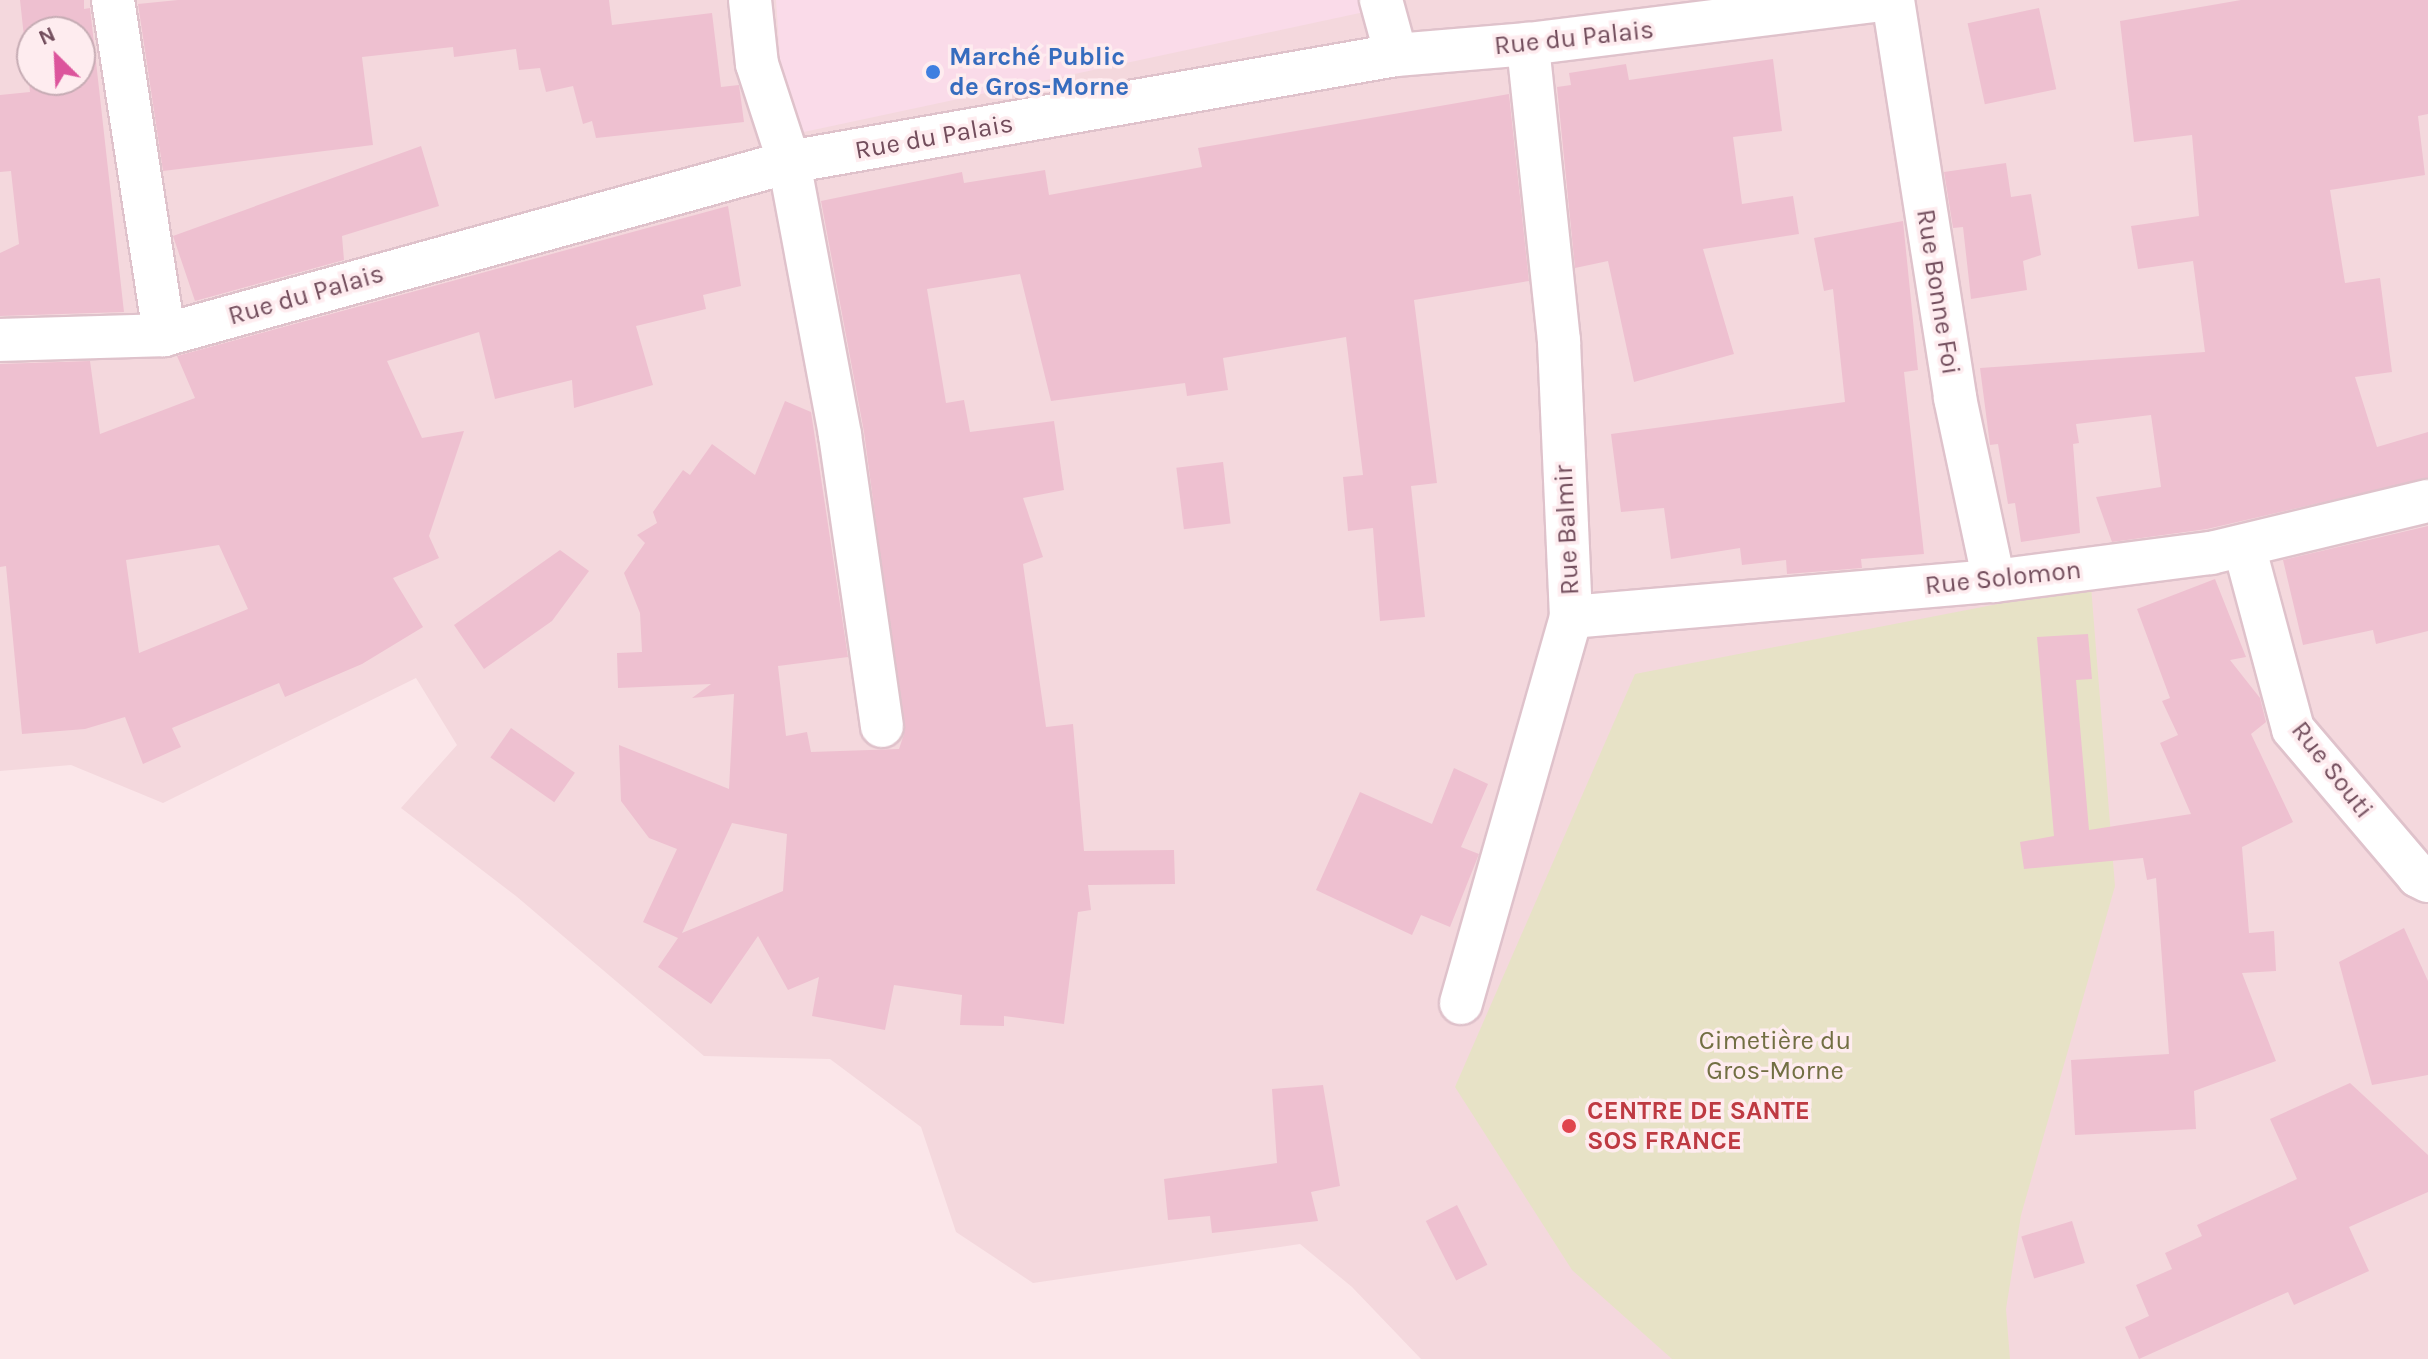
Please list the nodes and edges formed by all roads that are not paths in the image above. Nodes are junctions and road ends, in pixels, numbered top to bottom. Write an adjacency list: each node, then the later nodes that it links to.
1 (113, 0): 9 (street)
2 (750, 0): 8 (street)
3 (1381, 0): 7 (street)
4 (1883, 0): 6 (street, Rue du Palais)
5 (1893, 0): 13 (street, Rue Bonne Foi)
6 (1528, 44): 7 (street, Rue du Palais); 14 (street, Rue Balmir)
7 (1396, 55): 8 (street, Rue du Palais)
8 (789, 162): 9 (street, Rue du Palais); 15 (street)
9 (164, 335): 10 (street, Rue du Palais)
10 (0, 340)
11 (2428, 501): 12 (street, Rue Solomon)
12 (2244, 546): 13 (street, Rue Solomon); 16 (street, Rue Souti)
13 (1994, 581): 14 (street, Rue Solomon)
14 (1571, 617): 17 (street, Rue Balmir)
15 (882, 726)
16 (2428, 881)
17 (1461, 1003)

